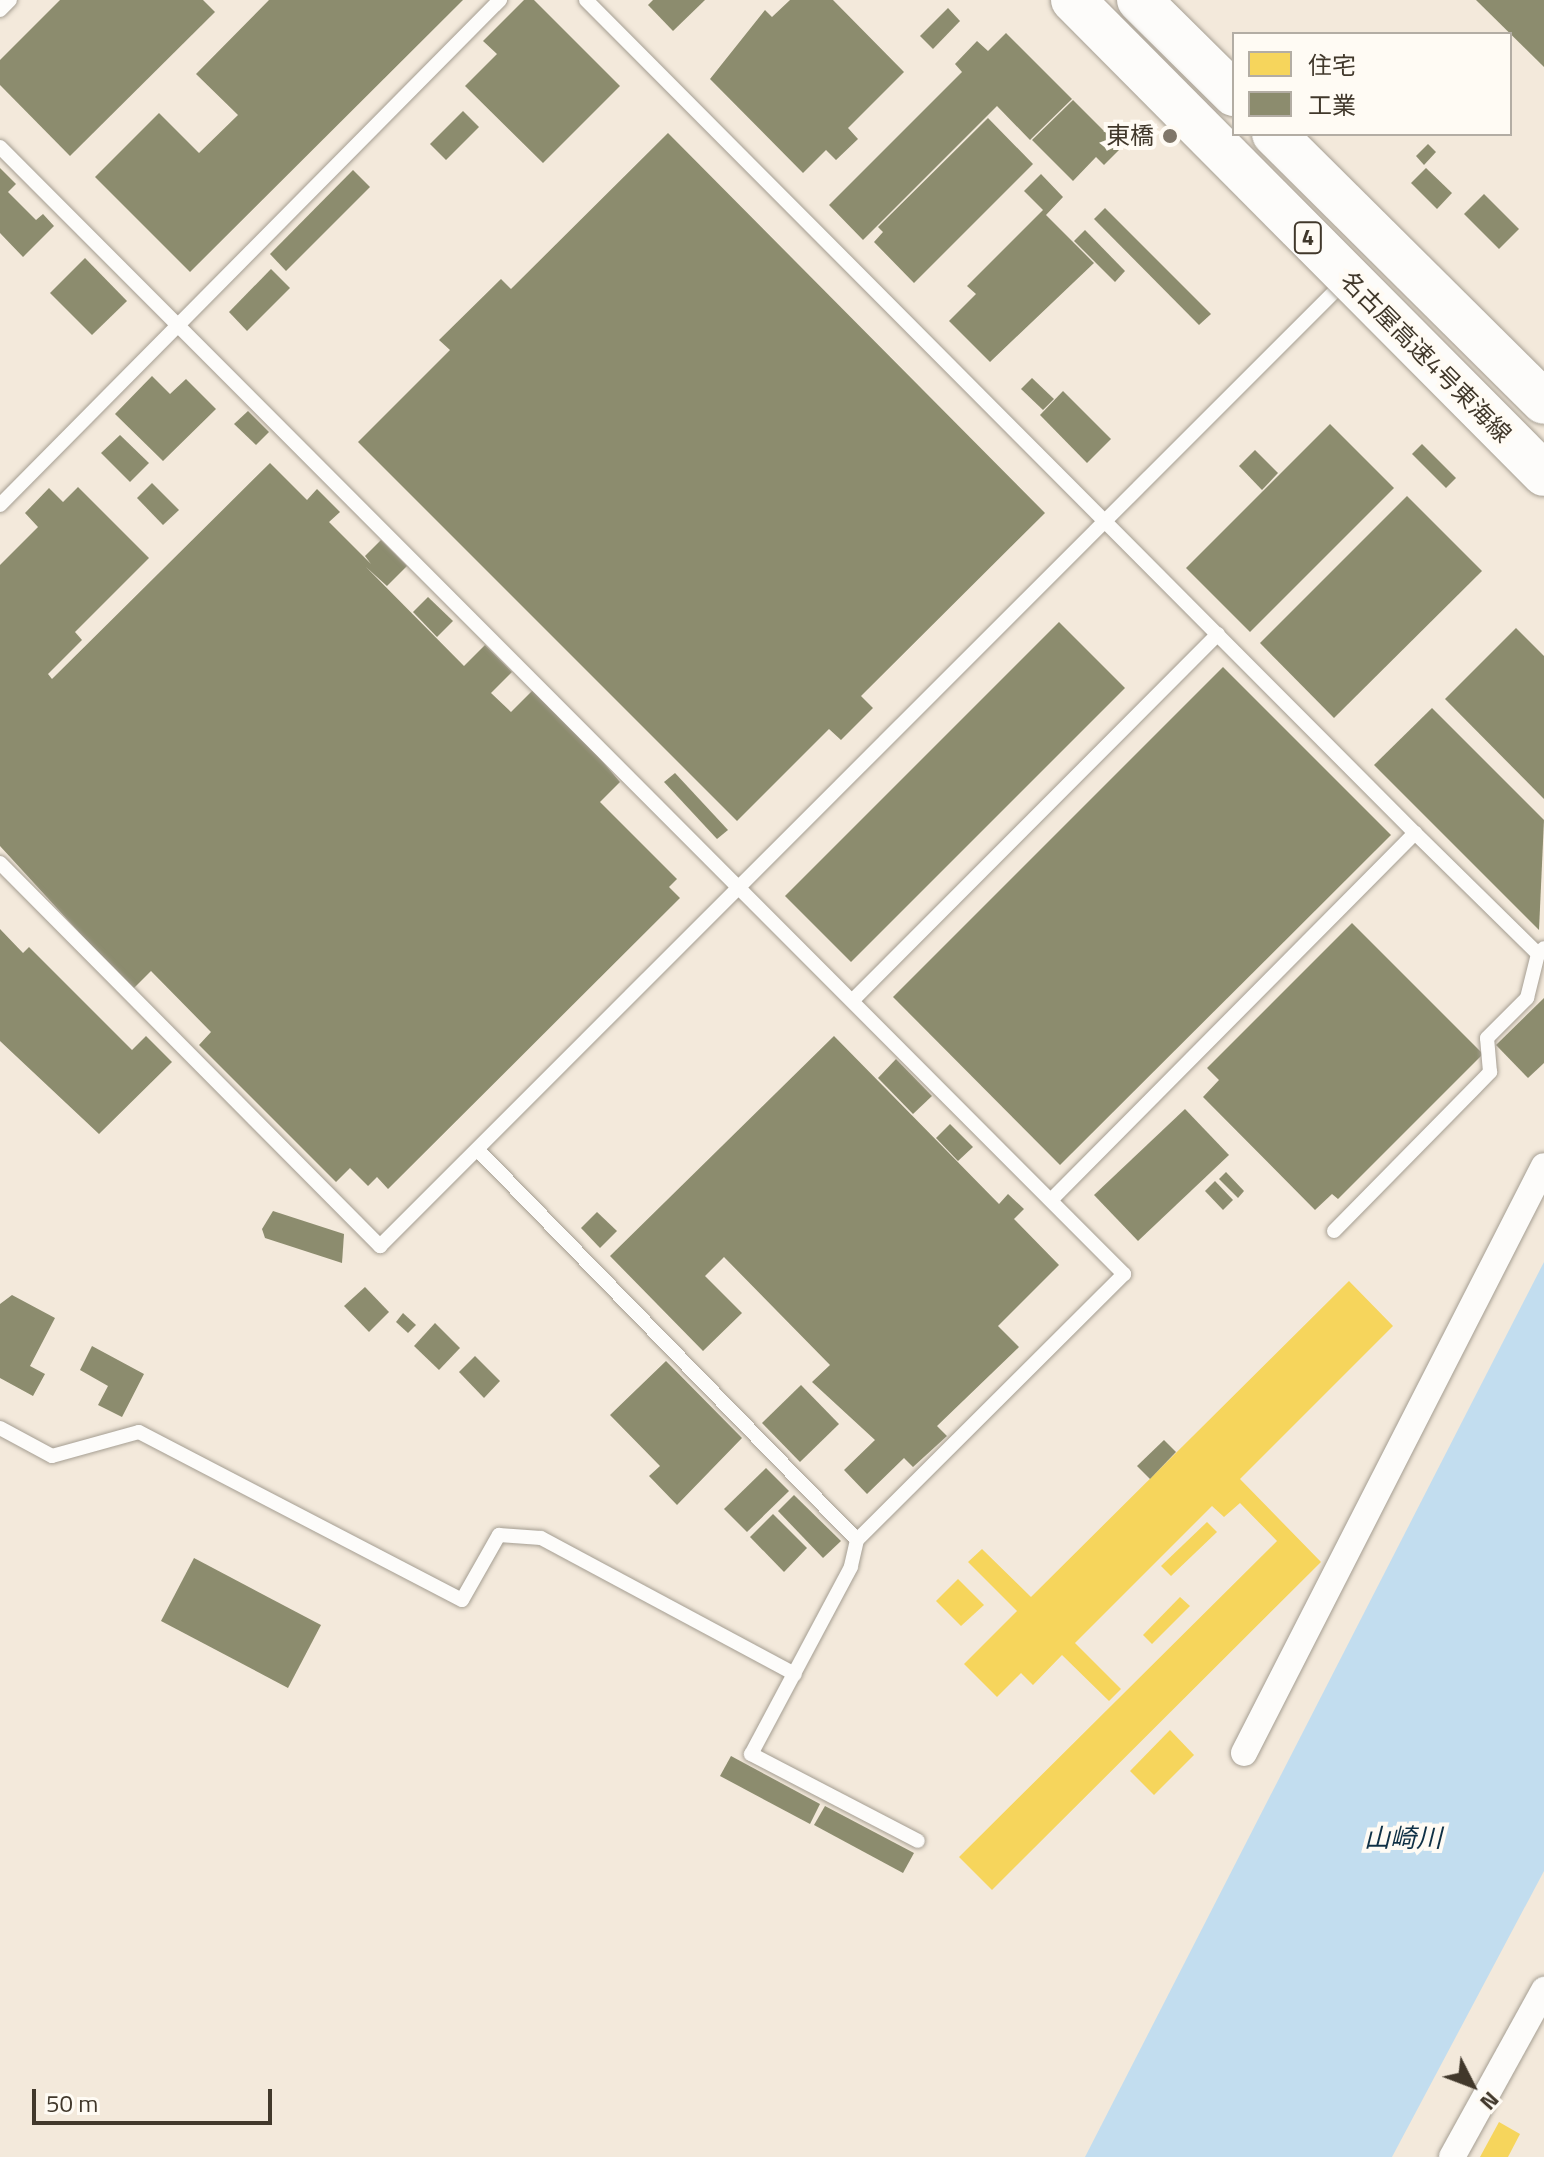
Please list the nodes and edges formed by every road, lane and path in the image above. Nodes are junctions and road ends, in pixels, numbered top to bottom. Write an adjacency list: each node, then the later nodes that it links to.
1 (10, 0): 6 (lane)
2 (500, 0): 11 (lane)
3 (586, 0): 15 (lane)
4 (1073, 0): 13 (highway, 名古屋高速4号東海線 / 4, bridge)
5 (1139, 0): 7 (highway)
6 (0, 10)
7 (1232, 92)
8 (1276, 136): 12 (highway, 4)
9 (0, 147): 11 (lane)
10 (1361, 265): 15 (lane)
11 (179, 325): 14 (lane); 19 (lane)
12 (1544, 402)
13 (1544, 474)
14 (0, 505)
15 (1106, 521): 16 (lane); 19 (lane)
16 (1218, 634): 17 (lane); 21 (lane)
17 (1415, 833): 20 (lane); 24 (lane)
18 (0, 863): 22 (lane)
19 (742, 885): 21 (lane); 22 (lane)
20 (1541, 951): 25 (lane)
21 (855, 998): 24 (lane)
22 (477, 1149): 27 (lane)
23 (1544, 1166): 29 (street)
24 (1054, 1197): 27 (lane)
25 (1334, 1231)
26 (0, 1428): 28 (lane)
27 (857, 1540): 28 (lane)
28 (795, 1674): 30 (lane)
29 (1244, 1753)
30 (918, 1841)
31 (1544, 1990): 32 (street)
32 (1452, 2157)

